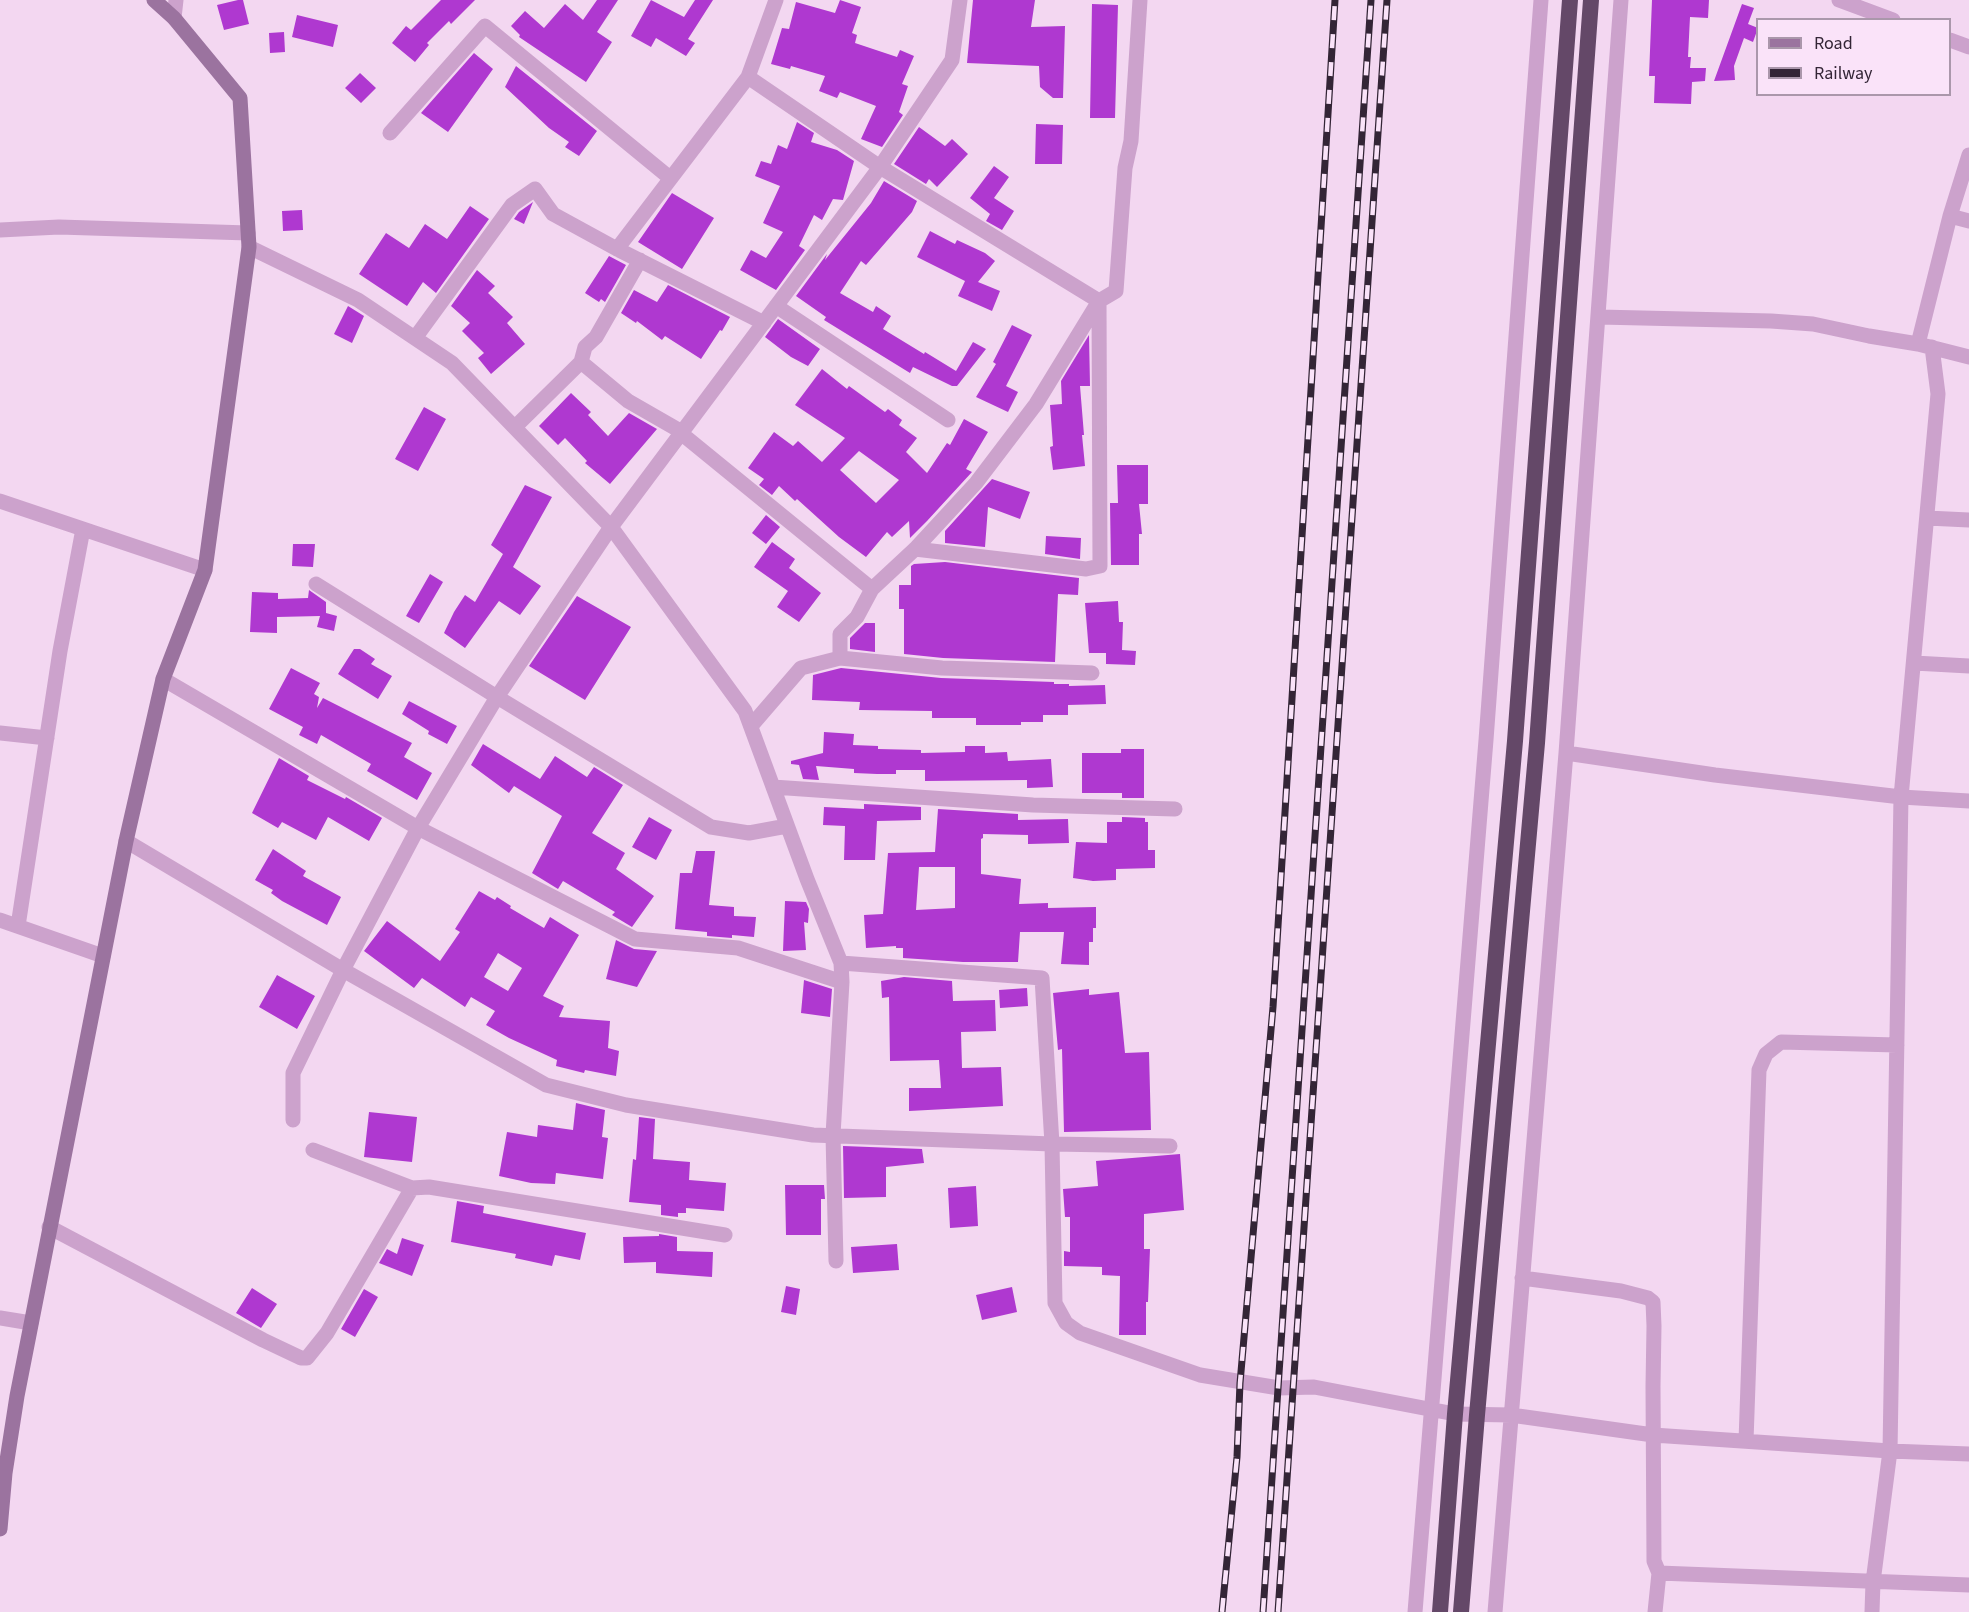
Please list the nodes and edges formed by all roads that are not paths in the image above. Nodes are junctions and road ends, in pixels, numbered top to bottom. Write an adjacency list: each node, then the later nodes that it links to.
1 (154, 0): 11 (main road)
2 (176, 0): 11 (street)
3 (776, 0): 15 (street)
4 (960, 0): 18 (street)
5 (1140, 0): 26 (street)
6 (1541, 0): 82 (street)
7 (1570, 0): 83 (highway)
8 (1591, 0): 84 (highway)
9 (1621, 0): 28 (street)
10 (1839, 0): 12 (street)
11 (174, 18): 23 (main road)
12 (1888, 18)
13 (1951, 40): 14 (street)
14 (1969, 47)
15 (748, 76): 18 (street); 19 (street)
16 (390, 133): 19 (street)
17 (1969, 155): 20 (street)
18 (880, 167): 26 (street); 27 (street)
19 (670, 178): 24 (street)
20 (1950, 216): 21 (street); 31 (street)
21 (1969, 221)
22 (0, 230): 23 (street)
23 (248, 240): 30 (street); 43 (main road)
24 (617, 249): 25 (street); 30 (street)
25 (640, 260): 29 (street); 33 (street)
26 (1099, 301): 42 (street); 42 (street)
27 (776, 306): 29 (street); 34 (street)
28 (1599, 317): 31 (street); 55 (street)
29 (764, 323): 36 (street)
30 (415, 338): 35 (street)
31 (1925, 345): 32 (street); 38 (street)
32 (1969, 357)
33 (581, 362): 35 (street); 36 (street)
34 (948, 420)
35 (515, 427): 40 (street)
36 (682, 432): 40 (street); 45 (street)
37 (0, 501): 41 (street)
38 (1927, 518): 39 (street); 47 (street)
39 (1969, 520)
40 (611, 527): 51 (street); 52 (street)
41 (83, 529): 43 (street); 54 (street)
42 (915, 549): 45 (street)
43 (205, 570): 50 (main road)
44 (316, 584): 51 (street)
45 (872, 589): 46 (street)
46 (840, 658): 49 (street); 52 (street)
47 (1914, 663): 48 (street); 57 (street)
48 (1969, 666)
49 (1092, 673)
50 (163, 680): 61 (street); 62 (main road)
51 (497, 698): 60 (street); 61 (street)
52 (751, 726): 56 (street)
53 (0, 733): 54 (street)
54 (47, 738): 64 (street)
55 (1566, 753): 57 (street); 79 (street)
56 (773, 787): 59 (street); 60 (street)
57 (1901, 797): 58 (street); 69 (street)
58 (1969, 801)
59 (1175, 808)
60 (787, 826): 66 (street)
61 (418, 828): 67 (street); 68 (street)
62 (126, 841): 65 (main road); 67 (street)
63 (0, 920): 64 (street)
64 (18, 926): 65 (street)
65 (104, 956): 76 (main road)
66 (841, 963): 68 (street); 72 (street)
67 (343, 970): 70 (street); 71 (street)
68 (842, 982): 71 (street)
69 (1897, 1045): 87 (street); 88 (street)
70 (293, 1120)
71 (833, 1135): 72 (street); 78 (street)
72 (1052, 1144): 73 (street); 82 (street)
73 (1170, 1146)
74 (313, 1150): 75 (street)
75 (412, 1188): 76 (street); 77 (street)
76 (50, 1227): 81 (main road)
77 (725, 1235)
78 (836, 1261)
79 (1522, 1278): 85 (street); 86 (street)
80 (0, 1318): 81 (street)
81 (31, 1323): 90 (main road)
82 (1431, 1409): 83 (street); 94 (street)
83 (1455, 1414): 84 (street); 95 (highway)
84 (1477, 1415): 85 (street); 96 (highway)
85 (1511, 1415): 86 (street); 97 (street)
86 (1653, 1435): 87 (street); 91 (street)
87 (1746, 1441): 88 (street)
88 (1890, 1451): 89 (street); 92 (street)
89 (1969, 1454)
90 (0, 1529)
91 (1659, 1573): 92 (street); 98 (street)
92 (1873, 1582): 93 (street); 99 (street)
93 (1969, 1585)
94 (1415, 1612)
95 (1440, 1612)
96 (1461, 1612)
97 (1495, 1612)
98 (1656, 1612)
99 (1872, 1612)

